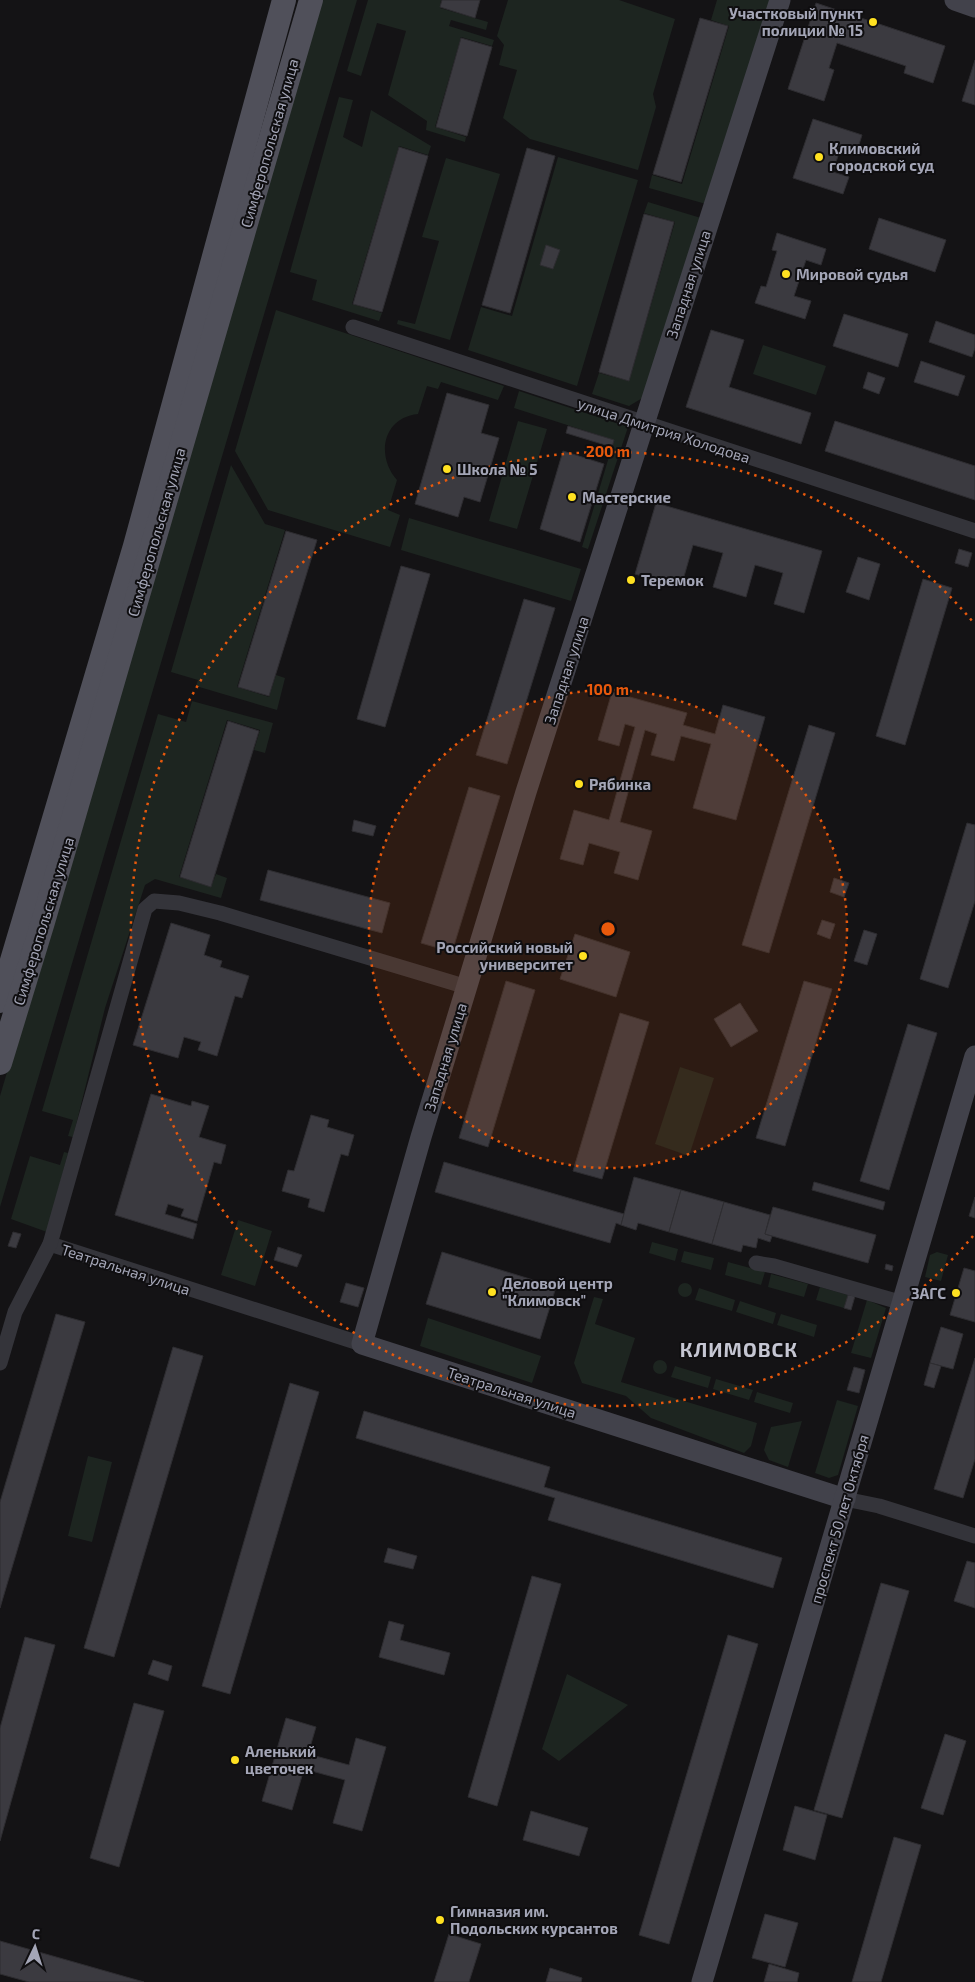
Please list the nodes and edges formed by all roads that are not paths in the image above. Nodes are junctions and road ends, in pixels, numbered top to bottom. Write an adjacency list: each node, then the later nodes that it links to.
1 (284, 0): 10 (main road, Симферопольская улица)
2 (311, 0): 12 (main road, Симферопольская улица)
3 (780, 0): 7 (street, Западная улица)
4 (954, 0): 5 (street)
5 (975, 7)
6 (353, 327): 7 (street, улица Дмитрия Холодова)
7 (644, 423): 8 (street, улица Дмитрия Холодова); 9 (street, Западная улица)
8 (975, 531)
9 (467, 987): 13 (street); 16 (street, Западная улица)
10 (0, 1001)
11 (975, 1056): 15 (street, проспект 50 лет Октября)
12 (0, 1063)
13 (50, 1244): 16 (street, Театральная улица); 17 (street)
14 (756, 1263): 15 (street)
15 (902, 1303): 18 (street, проспект 50 лет Октября)
16 (362, 1344): 18 (street, Театральная улица)
17 (0, 1362)
18 (845, 1499): 19 (street, Театральная улица); 20 (street, проспект 50 лет Октября)
19 (975, 1536)
20 (702, 1982)

